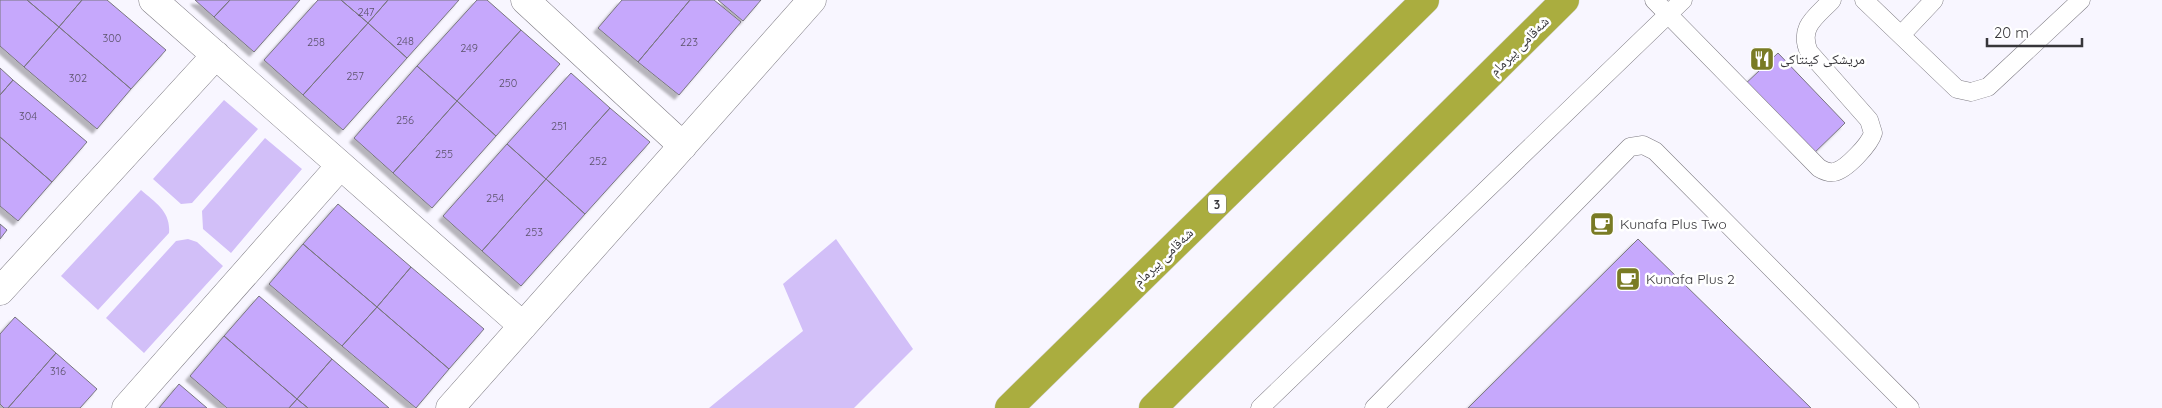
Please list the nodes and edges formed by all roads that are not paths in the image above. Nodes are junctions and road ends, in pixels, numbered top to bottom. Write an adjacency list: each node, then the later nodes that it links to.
1 (153, 0): 14 (street)
2 (525, 0): 15 (street)
3 (812, 0): 15 (street)
4 (1425, 0): 21 (highway, شەقامی پیرمام / 3)
5 (1565, 0): 22 (highway, شەقامی پیرمام)
6 (1654, 0): 12 (lane)
7 (1682, 0): 12 (lane)
8 (1832, 0): 12 (lane)
9 (1864, 0): 13 (lane)
10 (1934, 0): 13 (lane)
11 (2081, 0): 13 (lane)
12 (1668, 14): 23 (lane)
13 (1900, 35)
14 (216, 55): 16 (street); 17 (street)
15 (683, 146): 18 (street)
16 (340, 166): 18 (street); 19 (street)
17 (0, 291)
18 (523, 326): 20 (street)
19 (126, 408)
20 (450, 408)
21 (1009, 408)
22 (1153, 408)
23 (1260, 408)
24 (1374, 408): 25 (lane)
25 (1910, 408)

